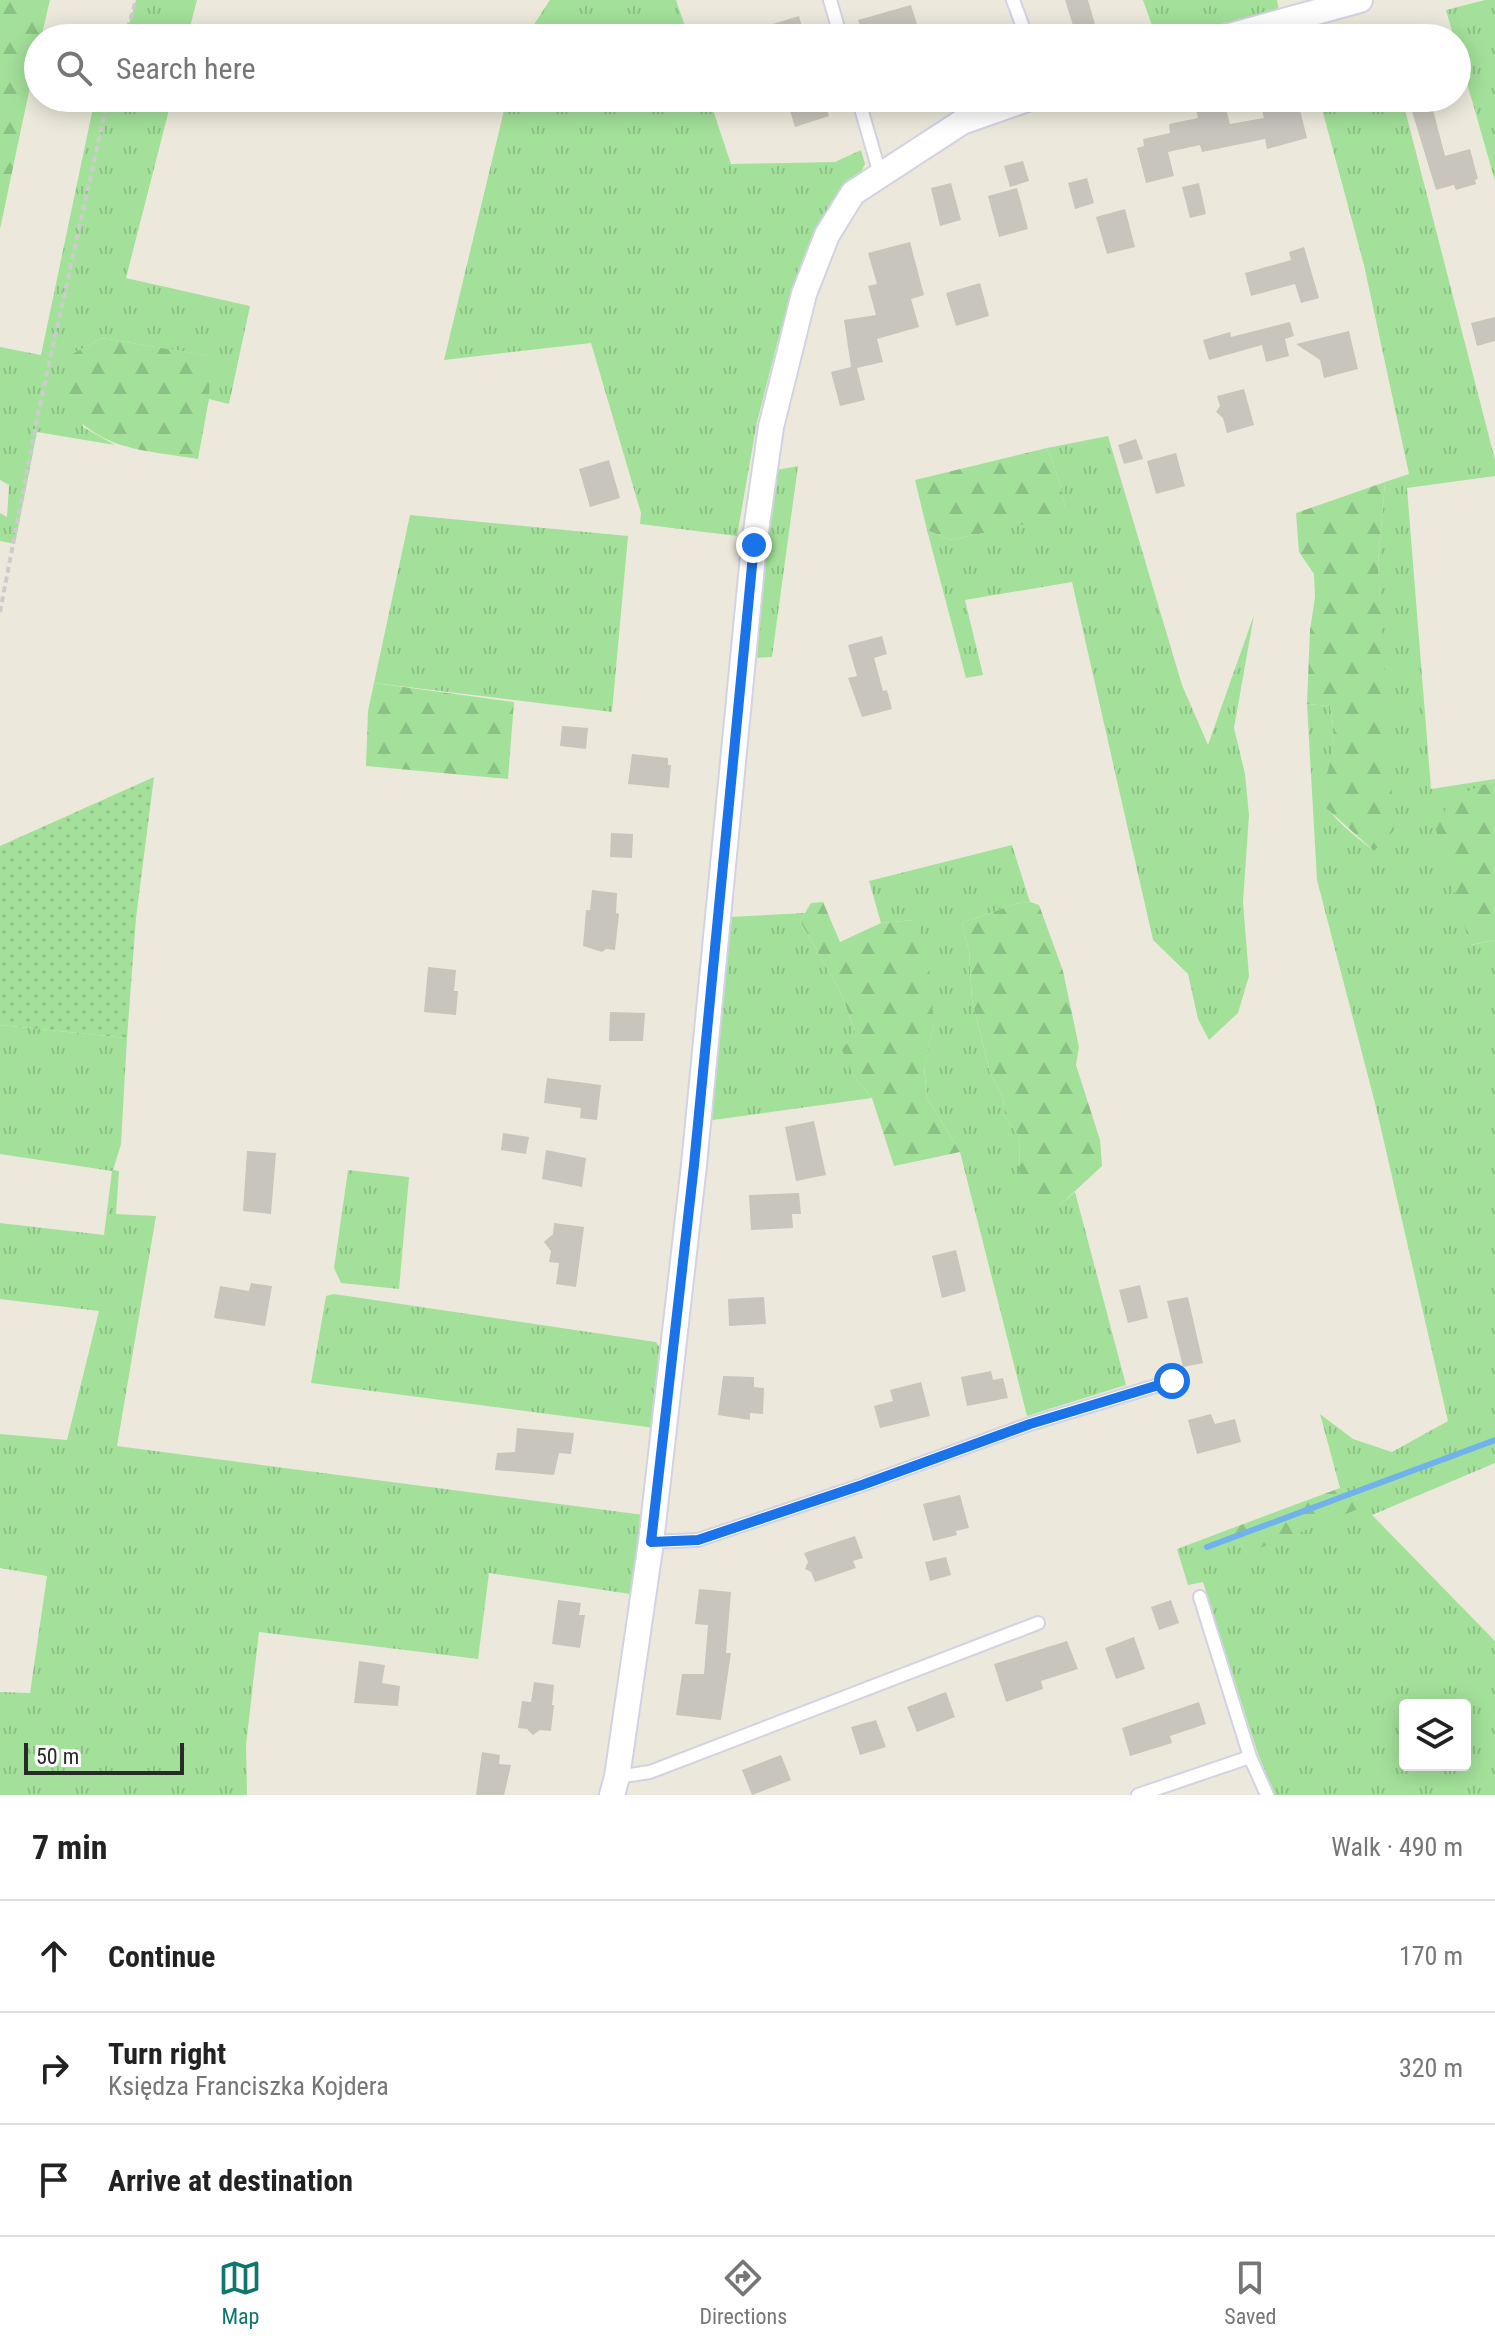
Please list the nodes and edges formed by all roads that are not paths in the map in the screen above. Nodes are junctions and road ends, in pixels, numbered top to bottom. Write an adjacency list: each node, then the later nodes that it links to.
1 (830, 0): 4 (lane)
2 (1013, 0): 5 (lane)
3 (1360, 0): 6 (street)
4 (837, 24)
5 (1022, 24)
6 (1273, 24)
7 (862, 112): 9 (lane)
8 (990, 112): 9 (street)
9 (880, 174): 11 (street)
10 (1172, 1381): 11 (lane)
11 (651, 1542): 15 (street)
12 (1200, 1597): 14 (lane)
13 (1038, 1623): 15 (lane)
14 (1250, 1757): 16 (lane); 17 (lane)
15 (615, 1786)
16 (1138, 1795)
17 (1267, 1795)

